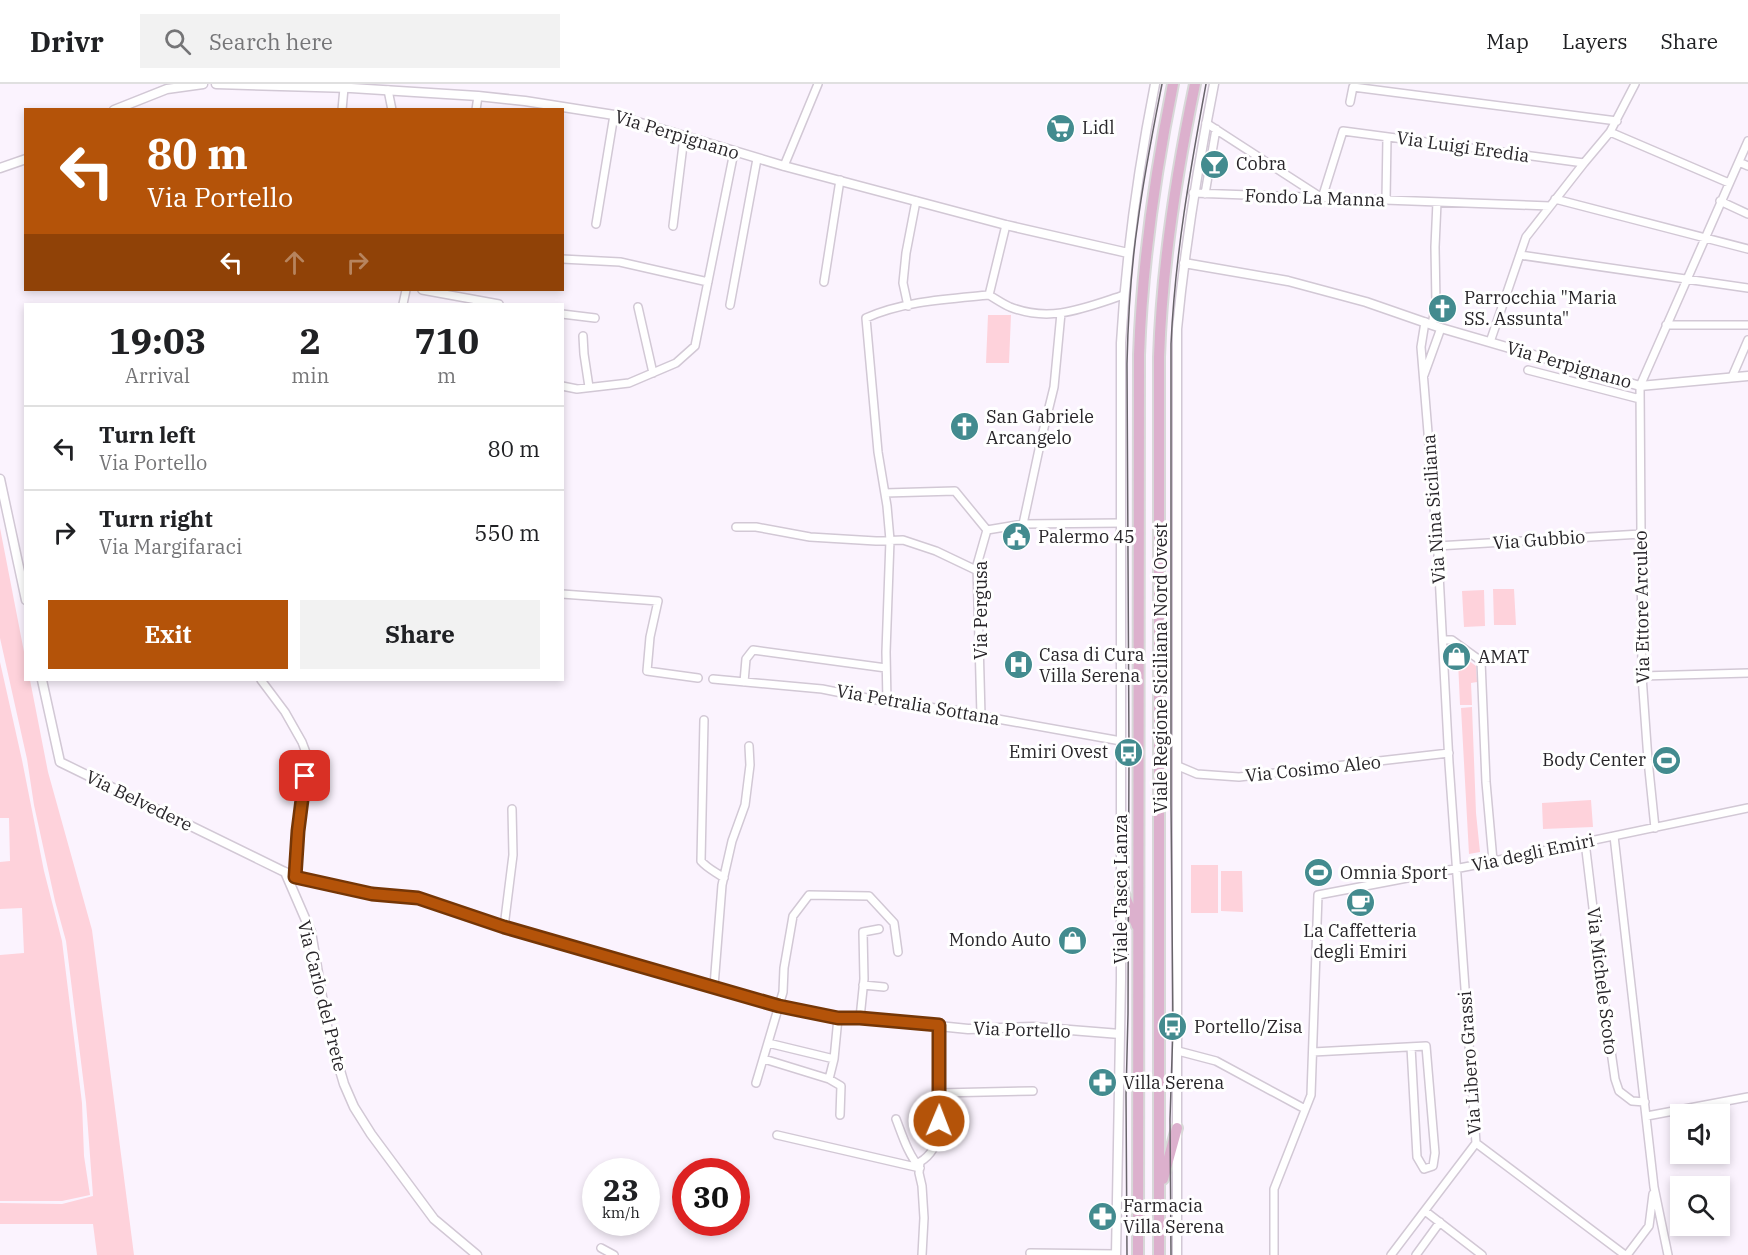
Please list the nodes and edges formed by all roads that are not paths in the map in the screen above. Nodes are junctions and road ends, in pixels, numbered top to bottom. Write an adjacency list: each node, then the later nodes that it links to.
1 (203, 84): 14 (street)
2 (216, 84): 9 (street, Via Perpignano)
3 (818, 84): 33 (street)
4 (1155, 84): 54 (street)
5 (1173, 84): 128 (main road, Viale Regione Siciliana Nord Ovest)
6 (1194, 84): 159 (main road, Viale Regione Siciliana Nord Ovest)
7 (1214, 84): 22 (street, Viale Regione Siciliana Nord Ovest)
8 (1635, 84): 21 (street)
9 (348, 86): 10 (street, Via Perpignano); 15 (street)
10 (388, 90): 11 (street, Via Perpignano); 16 (street)
11 (478, 96): 13 (street, Via Perpignano); 17 (street)
12 (1350, 102): 21 (street)
13 (525, 105): 18 (street, Via Perpignano)
14 (119, 108)
15 (342, 108)
16 (392, 108)
17 (476, 108)
18 (552, 108)
19 (564, 109): 20 (street, Via Perpignano)
20 (614, 115): 25 (street, Via Perpignano); 49 (street)
21 (1617, 121): 24 (street)
22 (1206, 123): 23 (street); 38 (street, Viale Regione Siciliana Nord Ovest)
23 (1216, 129): 39 (street); 40 (street)
24 (1610, 132): 32 (street); 37 (street)
25 (684, 137): 28 (street, Via Perpignano); 51 (street)
26 (1387, 137): 32 (street, Via Luigi Eredia); 40 (street, Via Luigi Eredia); 42 (street)
27 (1748, 141): 31 (street)
28 (734, 152): 29 (street, Via Perpignano); 59 (street)
29 (757, 159): 33 (street, Via Perpignano); 66 (street)
30 (24, 160): 35 (street)
31 (1739, 162): 34 (street); 37 (street)
32 (1584, 163): 41 (street)
33 (784, 166): 36 (street, Via Perpignano)
34 (1748, 166)
35 (0, 168)
36 (840, 180): 43 (street, Via Perpignano); 60 (street)
37 (1729, 183): 44 (street)
38 (1193, 193): 39 (street, Fondo La Manna); 57 (street, Viale Regione Siciliana Nord Ovest)
39 (1205, 194): 40 (street, Fondo La Manna)
40 (1322, 198): 42 (street, Fondo La Manna)
41 (1555, 199): 47 (street); 52 (street)
42 (1386, 200): 45 (street, Fondo La Manna)
43 (916, 201): 50 (street, Via Perpignano); 67 (street)
44 (1720, 201): 48 (street); 52 (street)
45 (1437, 202): 47 (street, Fondo La Manna); 72 (street)
46 (1748, 203): 48 (street)
47 (1550, 206): 55 (street)
48 (1746, 213)
49 (596, 224)
50 (1006, 225): 54 (street, Via Perpignano); 63 (street)
51 (673, 226)
52 (1704, 238): 53 (street); 58 (street)
53 (1748, 249)
54 (1128, 254): 64 (street)
55 (1520, 255): 58 (street); 77 (street)
56 (564, 259): 59 (street)
57 (1184, 263): 72 (street, Via Perpignano); 114 (street, Viale Regione Siciliana Nord Ovest)
58 (1686, 280): 61 (street); 73 (street)
59 (708, 282): 79 (street)
60 (824, 282)
61 (1748, 288)
62 (427, 291): 65 (street)
63 (989, 295): 67 (street); 69 (street)
64 (1124, 296): 69 (street); 89 (street)
65 (493, 303)
66 (730, 305)
67 (908, 306): 88 (street)
68 (638, 308): 79 (street)
69 (1061, 313): 90 (street)
70 (564, 314): 71 (street)
71 (595, 318)
72 (1432, 325): 77 (street, Via Perpignano); 82 (street, Via Nina Siciliana); 82 (street, Via Nina Siciliana)
73 (1666, 325): 74 (street); 84 (street)
74 (1748, 326)
75 (583, 336): 85 (street)
76 (1748, 340): 81 (street)
77 (1490, 342): 84 (street, Via Perpignano)
78 (1528, 370): 86 (street)
79 (653, 373): 85 (street)
80 (1748, 376): 81 (street, Via Perpignano)
81 (1732, 377): 84 (street, Via Perpignano)
82 (1423, 378): 95 (street, Via Nina Siciliana)
83 (564, 386): 85 (street)
84 (1640, 386): 86 (street, Via Ettore Arculeo)
85 (589, 387)
86 (1640, 399): 93 (street, Via Ettore Arculeo)
87 (0, 479): 97 (street)
88 (885, 493): 92 (street); 94 (street)
89 (1120, 523): 90 (street); 111 (street, Viale Tasca Lanza)
90 (1023, 524): 92 (street)
91 (736, 527): 94 (street)
92 (987, 530): 96 (street, Via Pergusa)
93 (1641, 534): 95 (street, Via Gubbio); 102 (street, Via Ettore Arculeo)
94 (890, 540): 96 (street); 100 (street)
95 (1437, 546): 99 (street, Via Nina Siciliana)
96 (978, 571): 109 (street, Via Pergusa)
97 (24, 591)
98 (564, 594): 103 (street)
99 (1443, 640): 113 (street, Via Nina Siciliana); 120 (street)
100 (886, 668): 107 (street); 108 (street)
101 (1748, 673): 102 (street)
102 (1642, 676): 117 (street, Via Ettore Arculeo)
103 (698, 678)
104 (713, 679): 107 (street, Via Petralia Sottana)
105 (42, 681): 122 (street, Via Belvedere)
106 (262, 681): 123 (street)
107 (744, 682): 108 (street, Via Petralia Sottana)
108 (887, 702): 109 (street, Via Petralia Sottana)
109 (981, 716): 111 (street, Via Petralia Sottana)
110 (704, 720): 124 (street)
111 (1121, 741): 125 (street, Viale Tasca Lanza)
112 (749, 746): 124 (street)
113 (1449, 753): 114 (street, Via Cosimo Aleo); 121 (street, Via Nina Siciliana)
114 (1178, 766): 140 (street, Viale Regione Siciliana Nord Ovest)
115 (1748, 808): 117 (street, Via degli Emiri)
116 (512, 809): 126 (street)
117 (1655, 828): 118 (street, Via degli Emiri)
118 (1614, 836): 119 (street, Via degli Emiri); 149 (street, Via Michele Scoto)
119 (1585, 842): 120 (street, Via degli Emiri); 149 (street, Via Michele Scoto)
120 (1493, 861): 121 (street, Via degli Emiri)
121 (1456, 868): 141 (street, Via degli Emiri); 156 (street, Via Libero Grassi)
122 (285, 872): 123 (street, Via Belvedere); 166 (street, Via Carlo del Prete)
123 (295, 877): 126 (street, Via Portello)
124 (724, 878): 131 (street)
125 (1121, 887): 128 (main road); 137 (street, Viale Tasca Lanza)
126 (504, 927): 131 (street, Via Portello)
127 (879, 929): 130 (street)
128 (1139, 932): 170 (main road, Viale Regione Siciliana Nord Ovest)
129 (898, 952): 133 (street)
130 (863, 985): 132 (street); 134 (street)
131 (714, 986): 133 (street, Via Portello)
132 (884, 987)
133 (779, 1006): 135 (street, Via Portello); 138 (street)
134 (860, 1015): 135 (street, Via Portello); 136 (street, Via Portello)
135 (838, 1018): 143 (street)
136 (939, 1025): 137 (street, Via Portello); 147 (street)
137 (1120, 1034): 169 (street, Viale Tasca Lanza)
138 (768, 1043): 142 (street); 143 (street)
139 (1411, 1047): 139 (street); 141 (street)
140 (1178, 1051): 150 (street); 154 (street, Viale Regione Siciliana Nord Ovest)
141 (1313, 1052): 150 (street, Via degli Emiri)
142 (764, 1059): 144 (street); 145 (street)
143 (834, 1059): 144 (street)
144 (829, 1078): 151 (street)
145 (756, 1083)
146 (1033, 1091): 147 (street)
147 (940, 1093): 157 (street)
148 (1748, 1097): 152 (street)
149 (1645, 1102): 152 (street, Via Michele Scoto)
150 (1305, 1109): 173 (street, Via degli Emiri)
151 (840, 1115)
152 (1647, 1116): 158 (street, Via Michele Scoto)
153 (896, 1119): 157 (street)
154 (1177, 1128): 159 (main road); 172 (street, Viale Regione Siciliana Nord Ovest)
155 (777, 1135): 157 (street)
156 (1476, 1143): 160 (street); 177 (street, Via Libero Grassi)
157 (920, 1165): 168 (street)
158 (1654, 1187): 162 (street); 163 (street)
159 (1160, 1191): 171 (main road, Viale Regione Siciliana Nord Ovest)
160 (1425, 1211): 161 (street); 174 (street)
161 (1440, 1222): 175 (street); 176 (street)
162 (1649, 1226): 163 (street); 177 (street)
163 (1663, 1226): 178 (street)
164 (601, 1248): 167 (street)
165 (1030, 1253): 169 (street)
166 (477, 1255)
167 (614, 1255)
168 (922, 1255)
169 (1116, 1255)
170 (1138, 1255)
171 (1159, 1255)
172 (1177, 1255)
173 (1274, 1255)
174 (1391, 1255)
175 (1416, 1255)
176 (1482, 1255)
177 (1626, 1255)
178 (1668, 1255)

